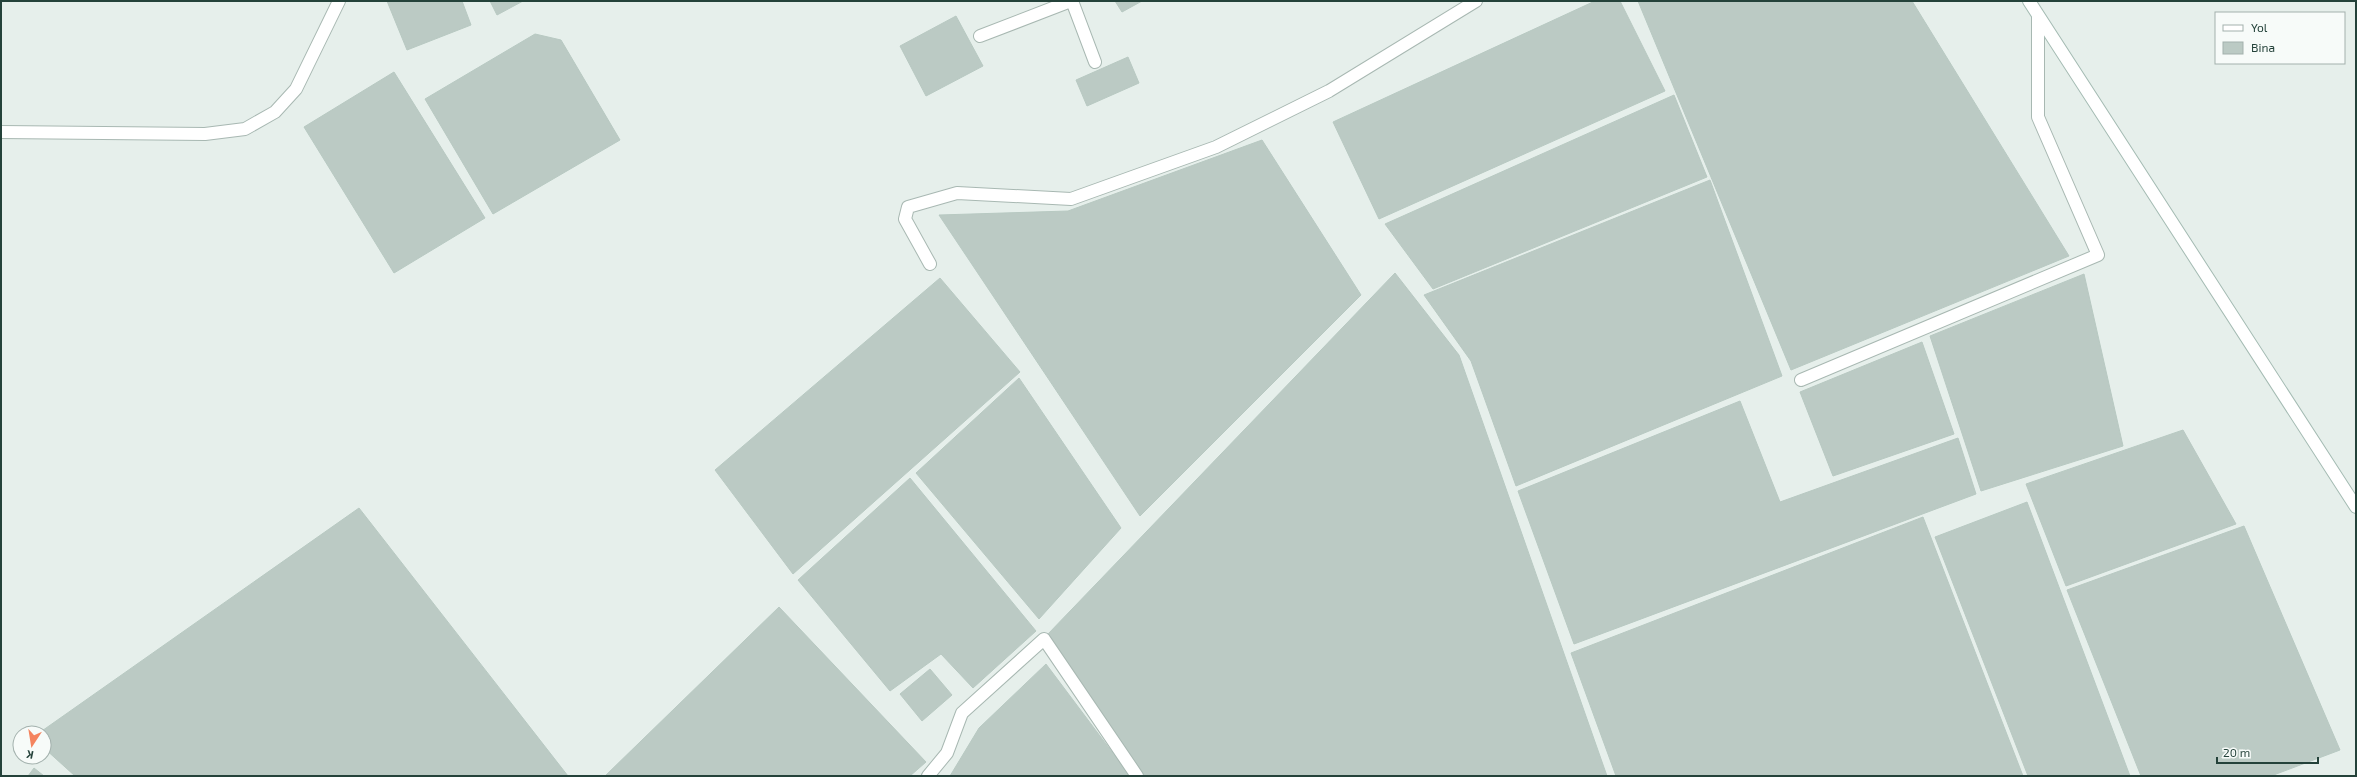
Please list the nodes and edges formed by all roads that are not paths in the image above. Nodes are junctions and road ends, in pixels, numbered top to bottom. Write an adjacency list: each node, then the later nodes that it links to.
1 (339, 1): 8 (street)
2 (1071, 1): 6 (street); 7 (street)
3 (1476, 1): 9 (street)
4 (2029, 1): 5 (street)
5 (2038, 16): 10 (street); 11 (street)
6 (980, 36)
7 (1095, 62)
8 (1, 132)
9 (930, 264)
10 (1800, 380)
11 (2356, 507)
12 (928, 776): 13 (street)
13 (1137, 776)

